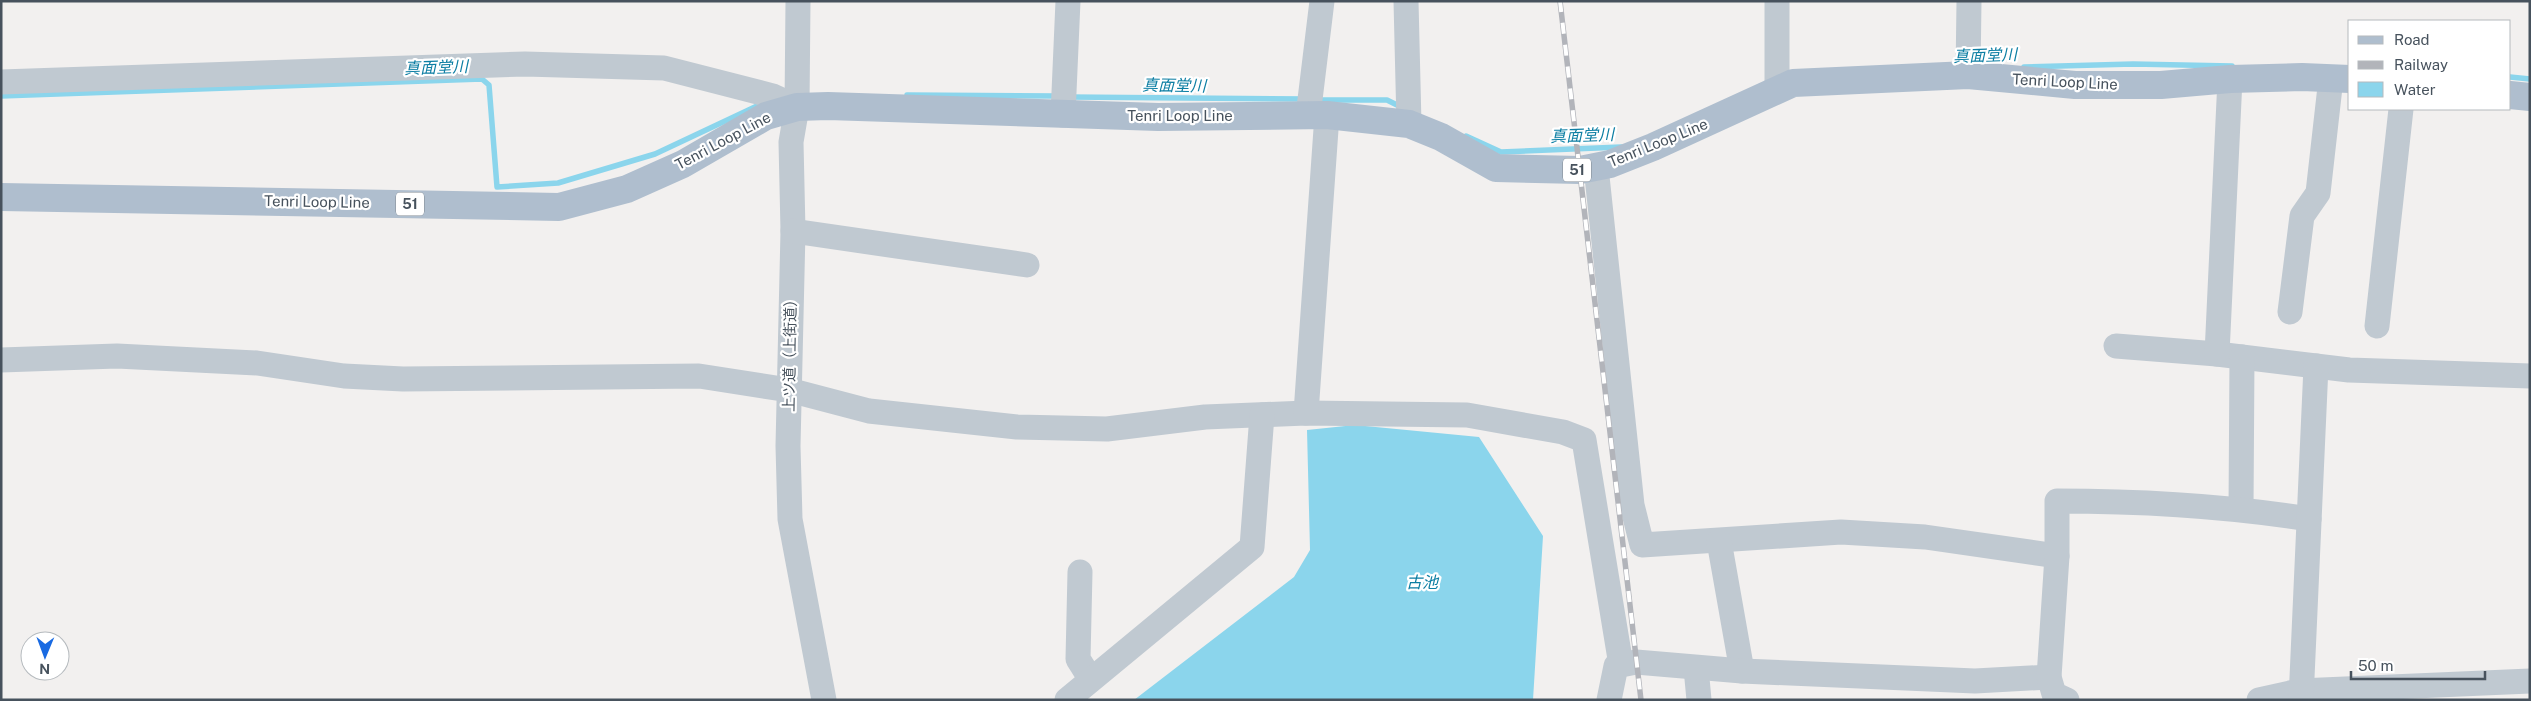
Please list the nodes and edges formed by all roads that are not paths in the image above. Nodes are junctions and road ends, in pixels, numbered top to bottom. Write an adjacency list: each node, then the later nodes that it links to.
1 (798, 1): 14 (street, 上ツ道（上街道）)
2 (1068, 1): 16 (street)
3 (1322, 1): 17 (street)
4 (1406, 1): 18 (street)
5 (1777, 1): 11 (street)
6 (1968, 1): 7 (street)
7 (1968, 75): 8 (main road, Tenri Loop Line / 51); 11 (main road, Tenri Loop Line / 51)
8 (2230, 79): 9 (main road, Tenri Loop Line / 51); 26 (street)
9 (2340, 79): 23 (street)
10 (1, 82): 14 (street)
11 (1777, 90): 19 (main road, Tenri Loop Line / 51)
12 (2511, 95): 13 (main road)
13 (2530, 97)
14 (797, 107): 16 (main road, Tenri Loop Line / 51); 20 (main road, Tenri Loop Line / 51); 21 (street, 上ツ道（上街道）)
15 (2402, 110): 24 (street)
16 (1063, 115): 17 (main road, Tenri Loop Line / 51)
17 (1318, 116): 18 (main road, Tenri Loop Line / 51); 32 (street)
18 (1409, 124): 19 (main road, Tenri Loop Line / 51)
19 (1596, 167): 36 (street)
20 (1, 197)
21 (792, 231): 22 (street); 31 (street, 上ツ道（上街道）)
22 (1027, 265)
23 (2290, 312)
24 (2377, 326)
25 (2116, 346): 26 (street)
26 (2217, 354): 27 (street)
27 (2242, 357): 29 (street); 34 (street)
28 (1, 360): 31 (street)
29 (2316, 366): 30 (street); 35 (street)
30 (2530, 376)
31 (789, 390): 33 (street); 47 (street, 上ツ道（上街道）)
32 (1306, 413): 33 (street); 39 (street)
33 (1262, 414): 43 (street)
34 (2241, 509): 35 (street); 37 (street)
35 (2309, 519): 46 (street)
36 (1719, 541): 37 (street); 41 (street)
37 (2057, 556): 42 (street)
38 (1080, 572): 43 (street)
39 (1621, 665): 40 (street); 49 (street)
40 (1696, 668): 41 (street); 50 (street)
41 (1742, 671): 45 (street)
42 (2048, 677): 45 (street); 51 (street)
43 (1090, 678): 48 (street)
44 (2530, 682): 46 (street)
45 (1976, 690)
46 (2300, 695): 52 (street)
47 (824, 700)
48 (1067, 700)
49 (1609, 700)
50 (1699, 700)
51 (2067, 700)
52 (2259, 700)

